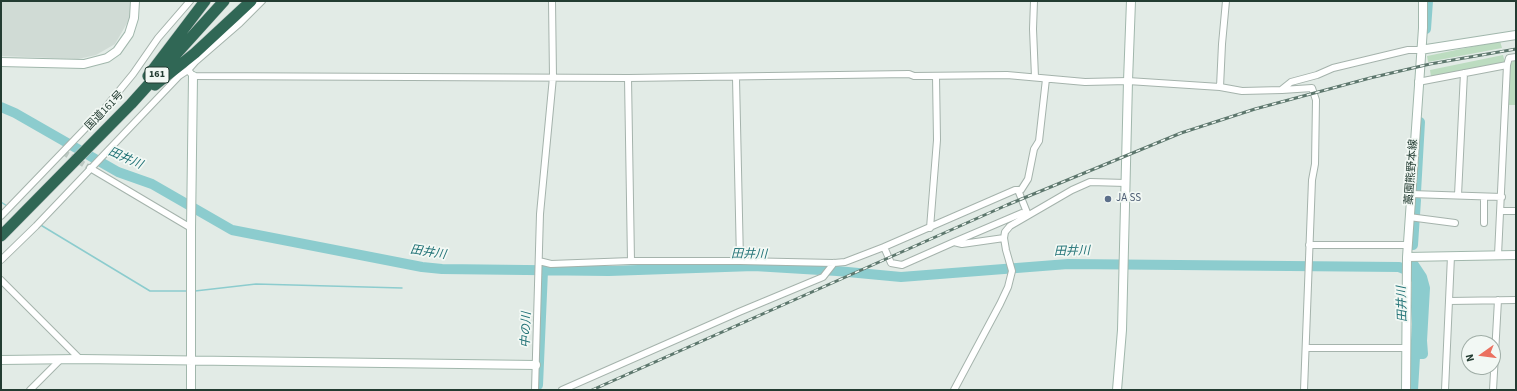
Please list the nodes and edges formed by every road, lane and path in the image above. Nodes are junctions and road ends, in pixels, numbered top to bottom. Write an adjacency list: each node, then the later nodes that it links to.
1 (136, 1): 15 (street)
2 (190, 1): 40 (street)
3 (205, 1): 29 (highway)
4 (224, 1): 29 (highway, 国道161号 / 161)
5 (251, 1): 29 (highway)
6 (262, 1): 17 (street)
7 (552, 1): 20 (street)
8 (1034, 1): 21 (street)
9 (1131, 1): 25 (street)
10 (1226, 1): 27 (street)
11 (1423, 1): 13 (street, 藁園熊野本線)
12 (1516, 35): 13 (street)
13 (1420, 50): 26 (street, 藁園熊野本線); 28 (street)
14 (1516, 57): 16 (street)
15 (1, 62)
16 (1507, 65): 18 (street); 36 (street)
17 (191, 73): 20 (street); 30 (street); 44 (street)
18 (1464, 73): 26 (street); 34 (street)
19 (936, 76): 21 (street); 23 (street); 45 (street)
20 (553, 77): 22 (street); 57 (street)
21 (1035, 77): 24 (street)
22 (628, 78): 23 (street); 58 (street)
23 (736, 78): 59 (street)
24 (1046, 79): 25 (street); 32 (street)
25 (1128, 82): 27 (street); 31 (street)
26 (1418, 82): 33 (street, 藁園熊野本線)
27 (1220, 87): 28 (street)
28 (1280, 90): 49 (street)
29 (131, 104): 46 (highway, 国道161号 / 161)
30 (91, 167): 44 (street); 55 (street)
31 (1126, 183): 39 (street); 77 (street)
32 (1018, 190): 39 (street); 45 (street)
33 (1411, 194): 34 (street); 41 (street, 藁園熊野本線)
34 (1458, 195): 35 (street)
35 (1484, 197): 36 (street); 43 (street)
36 (1502, 197): 37 (street)
37 (1501, 211): 38 (street); 52 (street)
38 (1516, 211)
39 (1028, 215): 47 (street); 48 (street)
40 (1, 216)
41 (1413, 218): 42 (street); 50 (street, 藁園熊野本線)
42 (1456, 223)
43 (1484, 223)
44 (191, 228): 70 (street)
45 (930, 228): 51 (street)
46 (1, 236)
47 (1004, 238): 48 (street); 76 (street)
48 (954, 242): 51 (street)
49 (1309, 245): 50 (street); 65 (street)
50 (1407, 246): 56 (street, 藁園熊野本線)
51 (884, 247): 60 (street)
52 (1498, 255): 53 (street); 54 (street)
53 (1516, 255)
54 (1450, 256): 56 (street); 64 (street)
55 (1, 260)
56 (1406, 260): 66 (street, 藁園熊野本線)
57 (539, 261): 58 (street); 71 (street)
58 (631, 261): 59 (street)
59 (740, 261): 60 (street)
60 (833, 265): 75 (street)
61 (1, 280): 67 (street)
62 (1498, 300): 63 (street); 64 (street); 81 (street)
63 (1516, 300)
64 (1449, 301): 80 (street)
65 (1306, 348): 66 (street); 78 (street)
66 (1406, 348): 79 (street, 藁園熊野本線)
67 (80, 359): 69 (street); 70 (street)
68 (1, 360): 69 (street)
69 (60, 360): 72 (street)
70 (192, 361): 71 (street); 73 (street)
71 (536, 365): 74 (street)
72 (30, 390)
73 (191, 390)
74 (535, 390)
75 (562, 390)
76 (954, 390)
77 (1117, 390)
78 (1304, 390)
79 (1406, 390)
80 (1445, 390)
81 (1493, 390)

